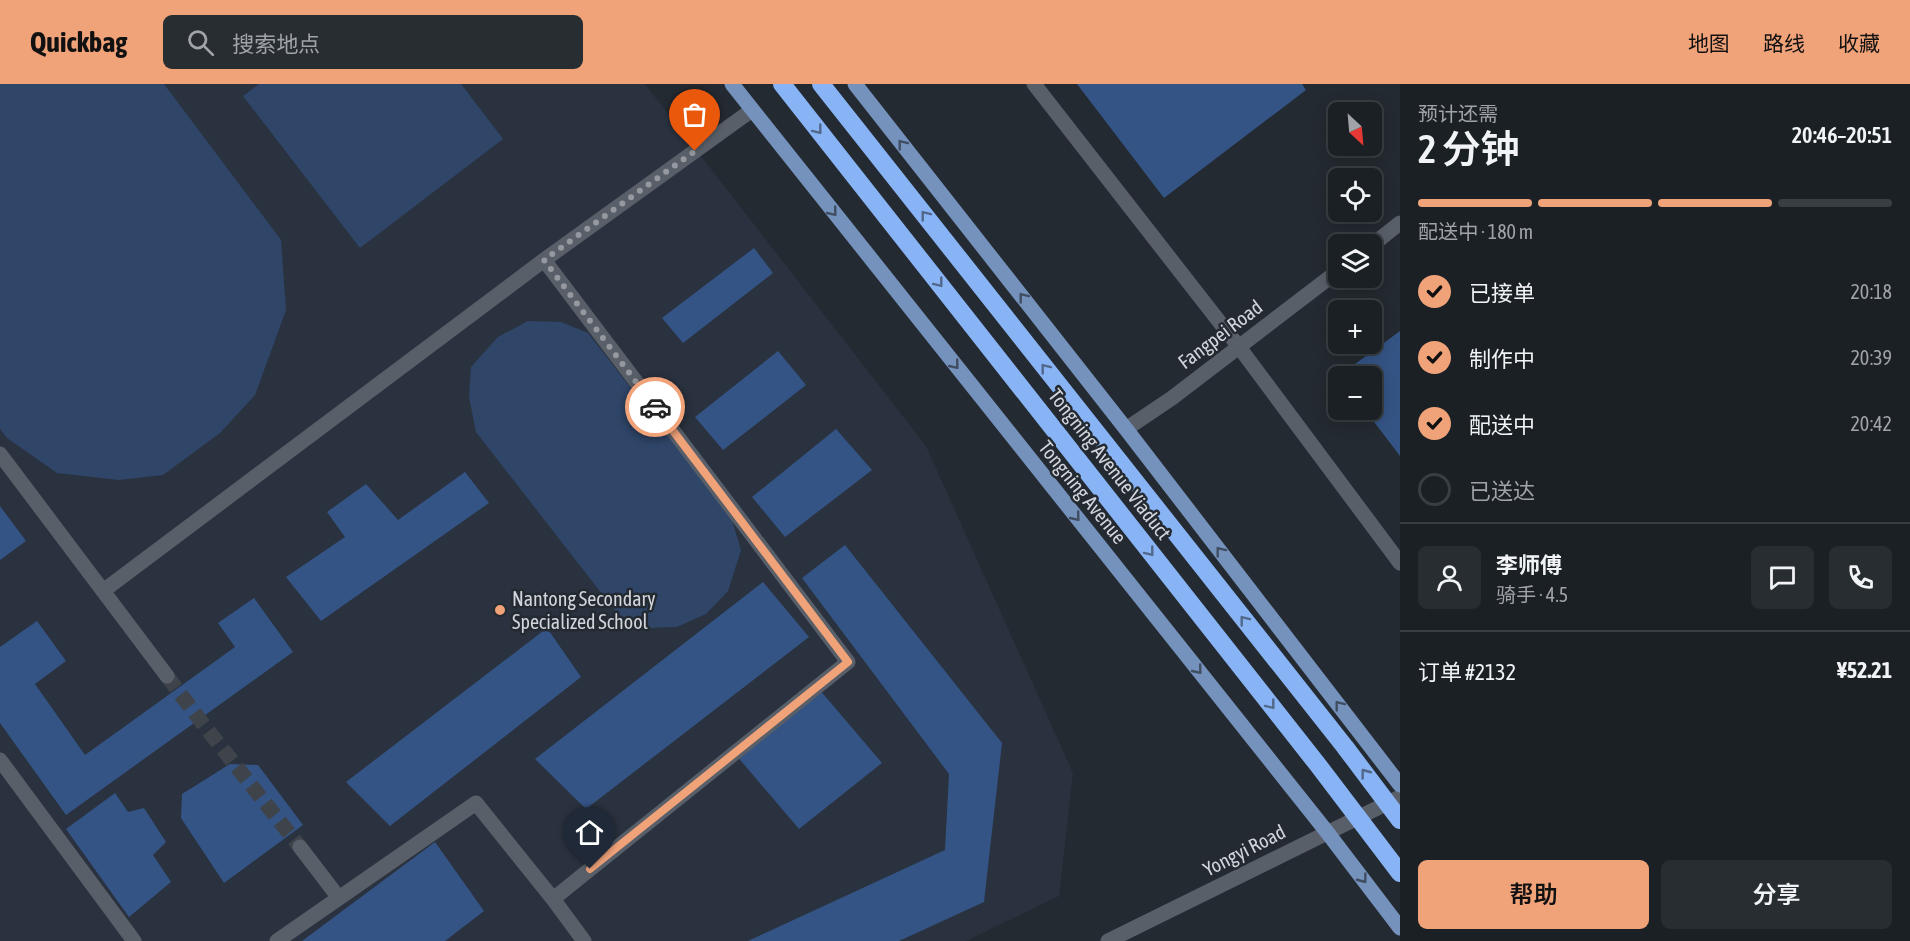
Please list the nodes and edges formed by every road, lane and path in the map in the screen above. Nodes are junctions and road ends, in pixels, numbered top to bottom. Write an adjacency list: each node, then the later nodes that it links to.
1 (732, 84): 6 (main road, Tongning Avenue)
2 (782, 84): 23 (highway, Tongning Avenue Viaduct, one-way to 23)
3 (821, 84): 20 (highway, Tongning Avenue Viaduct, one-way to 3)
4 (855, 84): 12 (main road, one-way to 4)
5 (1034, 84): 11 (street)
6 (752, 110): 9 (street); 21 (main road, Tongning Avenue, one-way to 21)
7 (1400, 224): 8 (street)
8 (1382, 238)
9 (544, 260): 15 (street); 25 (street)
10 (1328, 279): 11 (street, Fangpei Road)
11 (1239, 347): 12 (street, Fangpei Road); 14 (street)
12 (1126, 429): 18 (main road, one-way to 12)
13 (0, 454): 15 (street)
14 (1400, 563)
15 (103, 591): 16 (street)
16 (167, 676)
17 (0, 760): 27 (street)
18 (1400, 785)
19 (1400, 797): 21 (street, Yongyi Road)
20 (1400, 820)
21 (1327, 832): 26 (main road, Tongning Avenue, one-way to 26); 30 (street, Yongyi Road)
22 (300, 847): 24 (street)
23 (1400, 873)
24 (339, 898): 25 (street); 28 (street)
25 (553, 899): 29 (street)
26 (1400, 928)
27 (134, 941)
28 (276, 941)
29 (584, 941)
30 (1108, 941)

